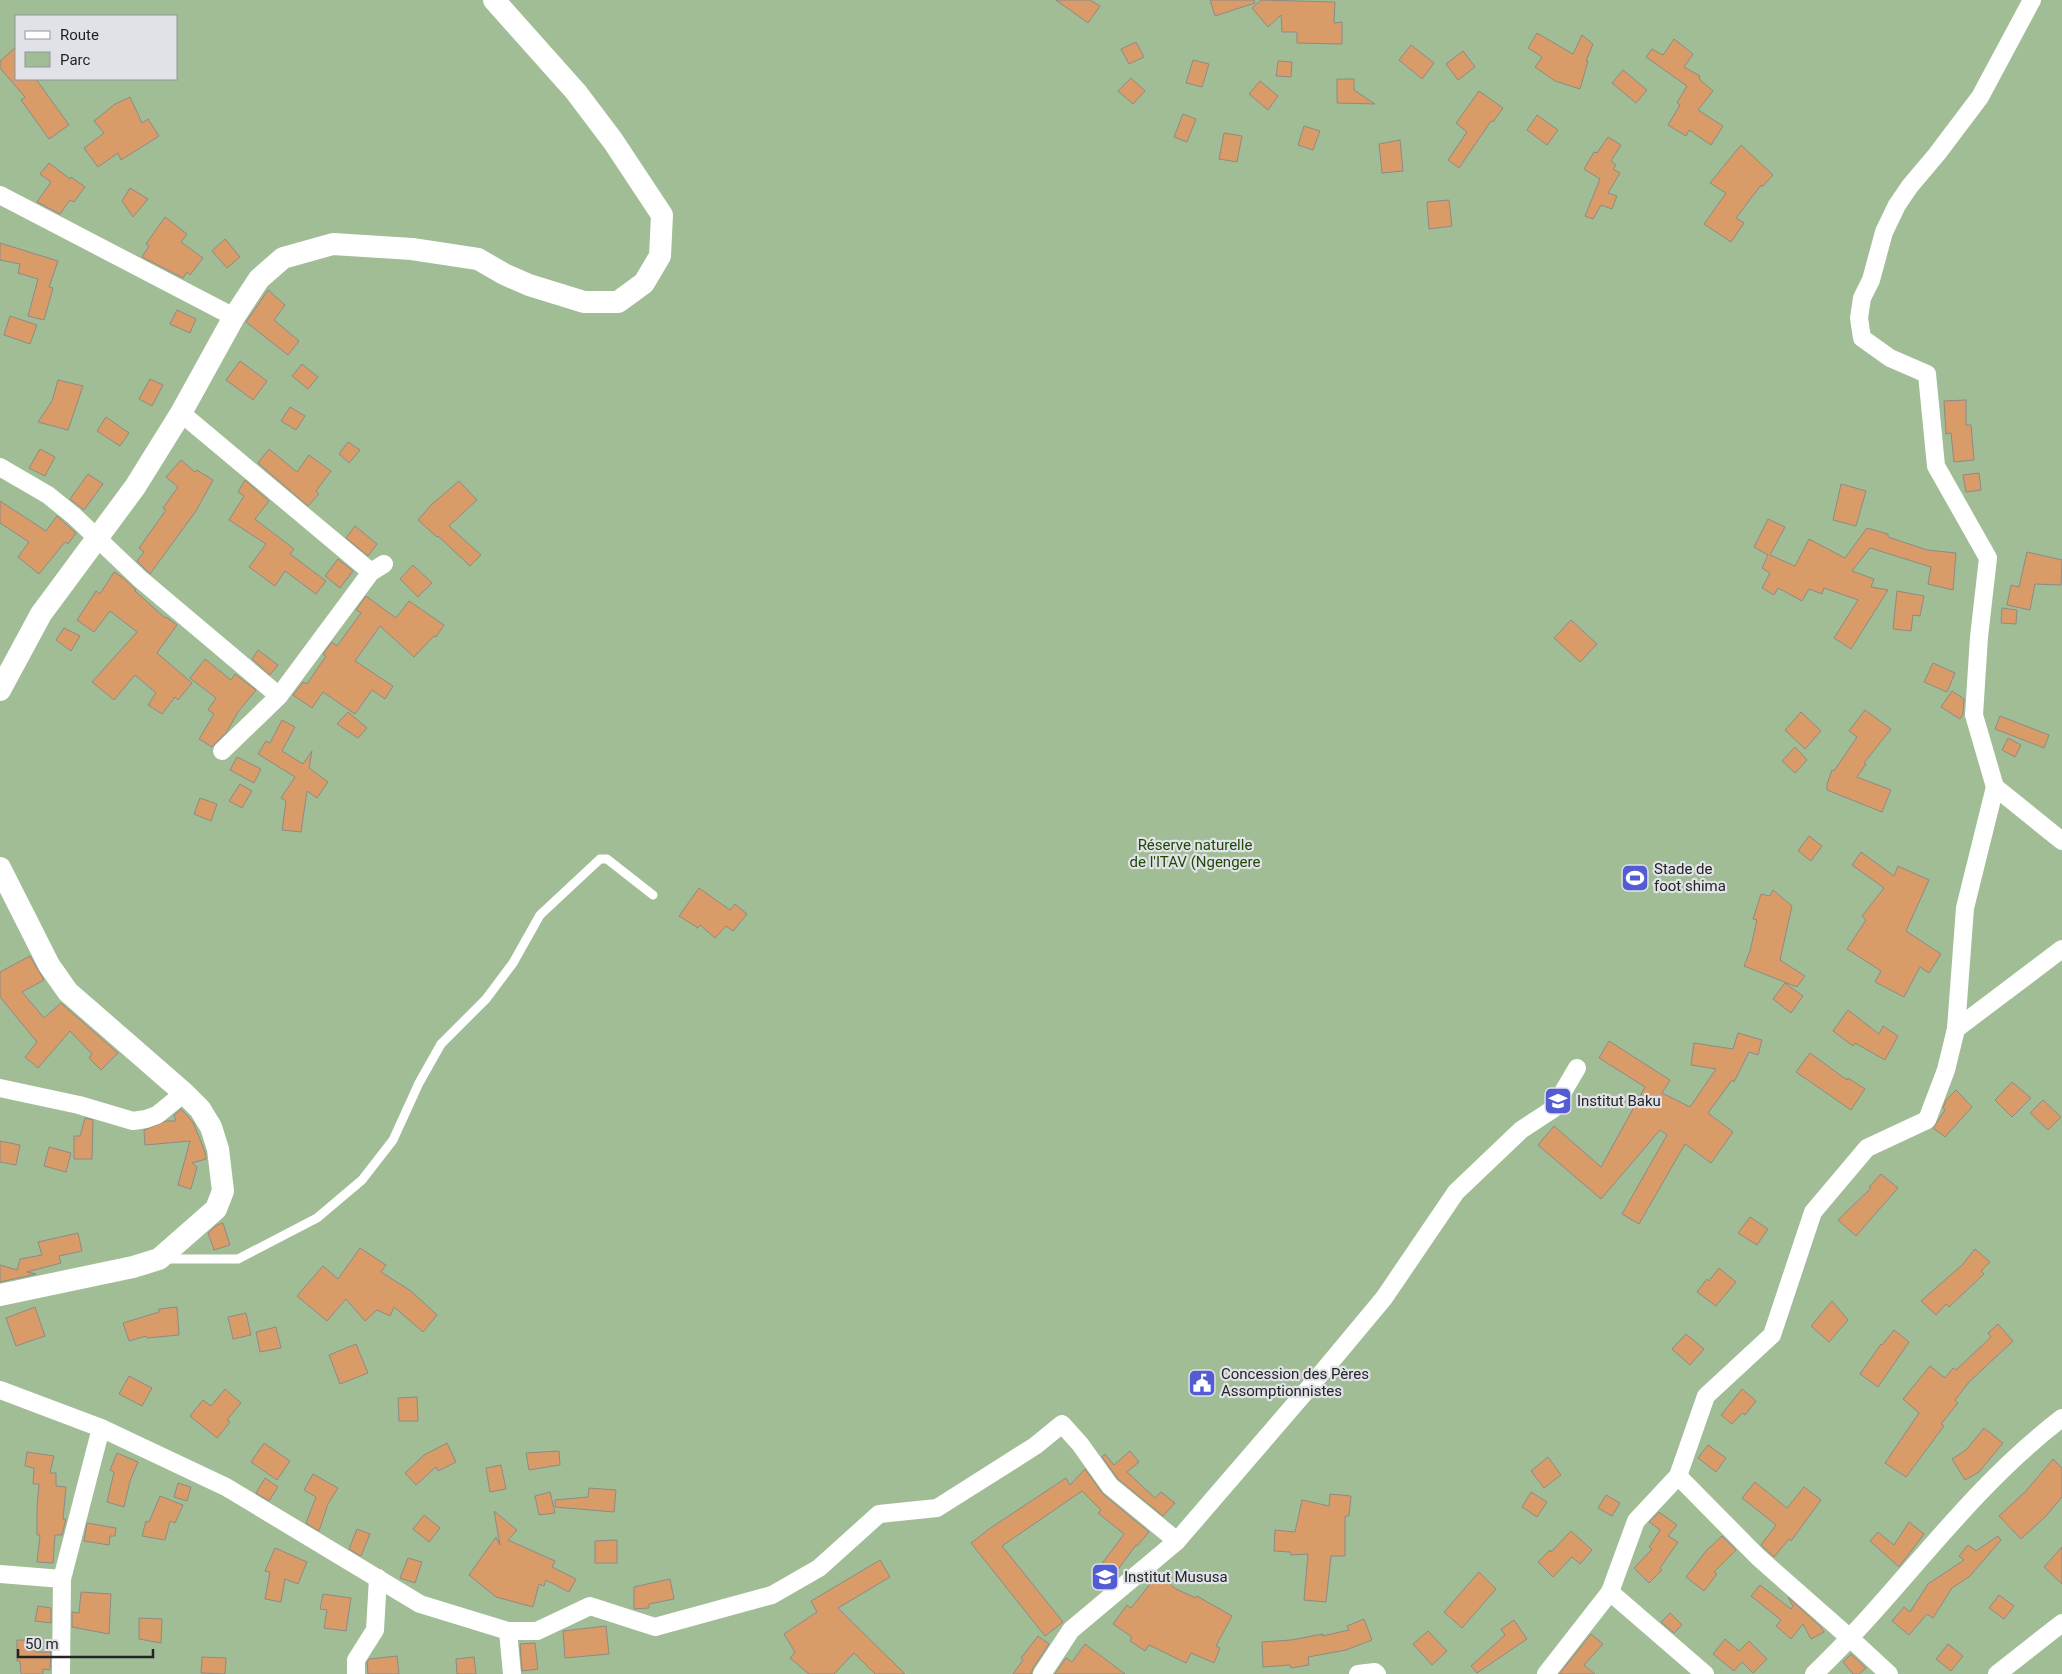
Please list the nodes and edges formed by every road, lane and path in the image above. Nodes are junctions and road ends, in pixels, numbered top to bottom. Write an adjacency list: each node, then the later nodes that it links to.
1 (494, 0): 4 (street)
2 (2032, 0): 11 (street)
3 (0, 195): 4 (street)
4 (234, 317): 5 (street)
5 (181, 413): 7 (street); 9 (street)
6 (0, 468): 7 (street)
7 (98, 537): 8 (street); 9 (street)
8 (0, 690)
9 (279, 696): 10 (street)
10 (222, 751)
11 (1995, 787): 12 (street); 16 (street)
12 (2062, 841)
13 (0, 868): 19 (street)
14 (653, 895): 20 (lane)
15 (2062, 948): 16 (street)
16 (1956, 1029): 25 (street)
17 (1577, 1068): 26 (street)
18 (0, 1088): 19 (street)
19 (184, 1093): 20 (street)
20 (159, 1259): 21 (street)
21 (0, 1295)
22 (0, 1390): 24 (street)
23 (2062, 1418): 33 (street)
24 (101, 1428): 28 (street); 29 (street)
25 (1678, 1476): 30 (street); 33 (street)
26 (1177, 1541): 32 (street); 37 (street)
27 (0, 1574): 29 (street)
28 (378, 1578): 32 (street); 35 (street)
29 (62, 1579): 34 (street)
30 (1610, 1592): 40 (street); 41 (street)
31 (2062, 1623): 44 (street)
32 (508, 1631): 36 (street)
33 (1851, 1639): 42 (street); 43 (street)
34 (60, 1674)
35 (356, 1674)
36 (512, 1674)
37 (1042, 1674)
38 (1358, 1674): 39 (street)
39 (1377, 1674)
40 (1546, 1674)
41 (1705, 1674)
42 (1814, 1674)
43 (1888, 1674)
44 (1997, 1674)

